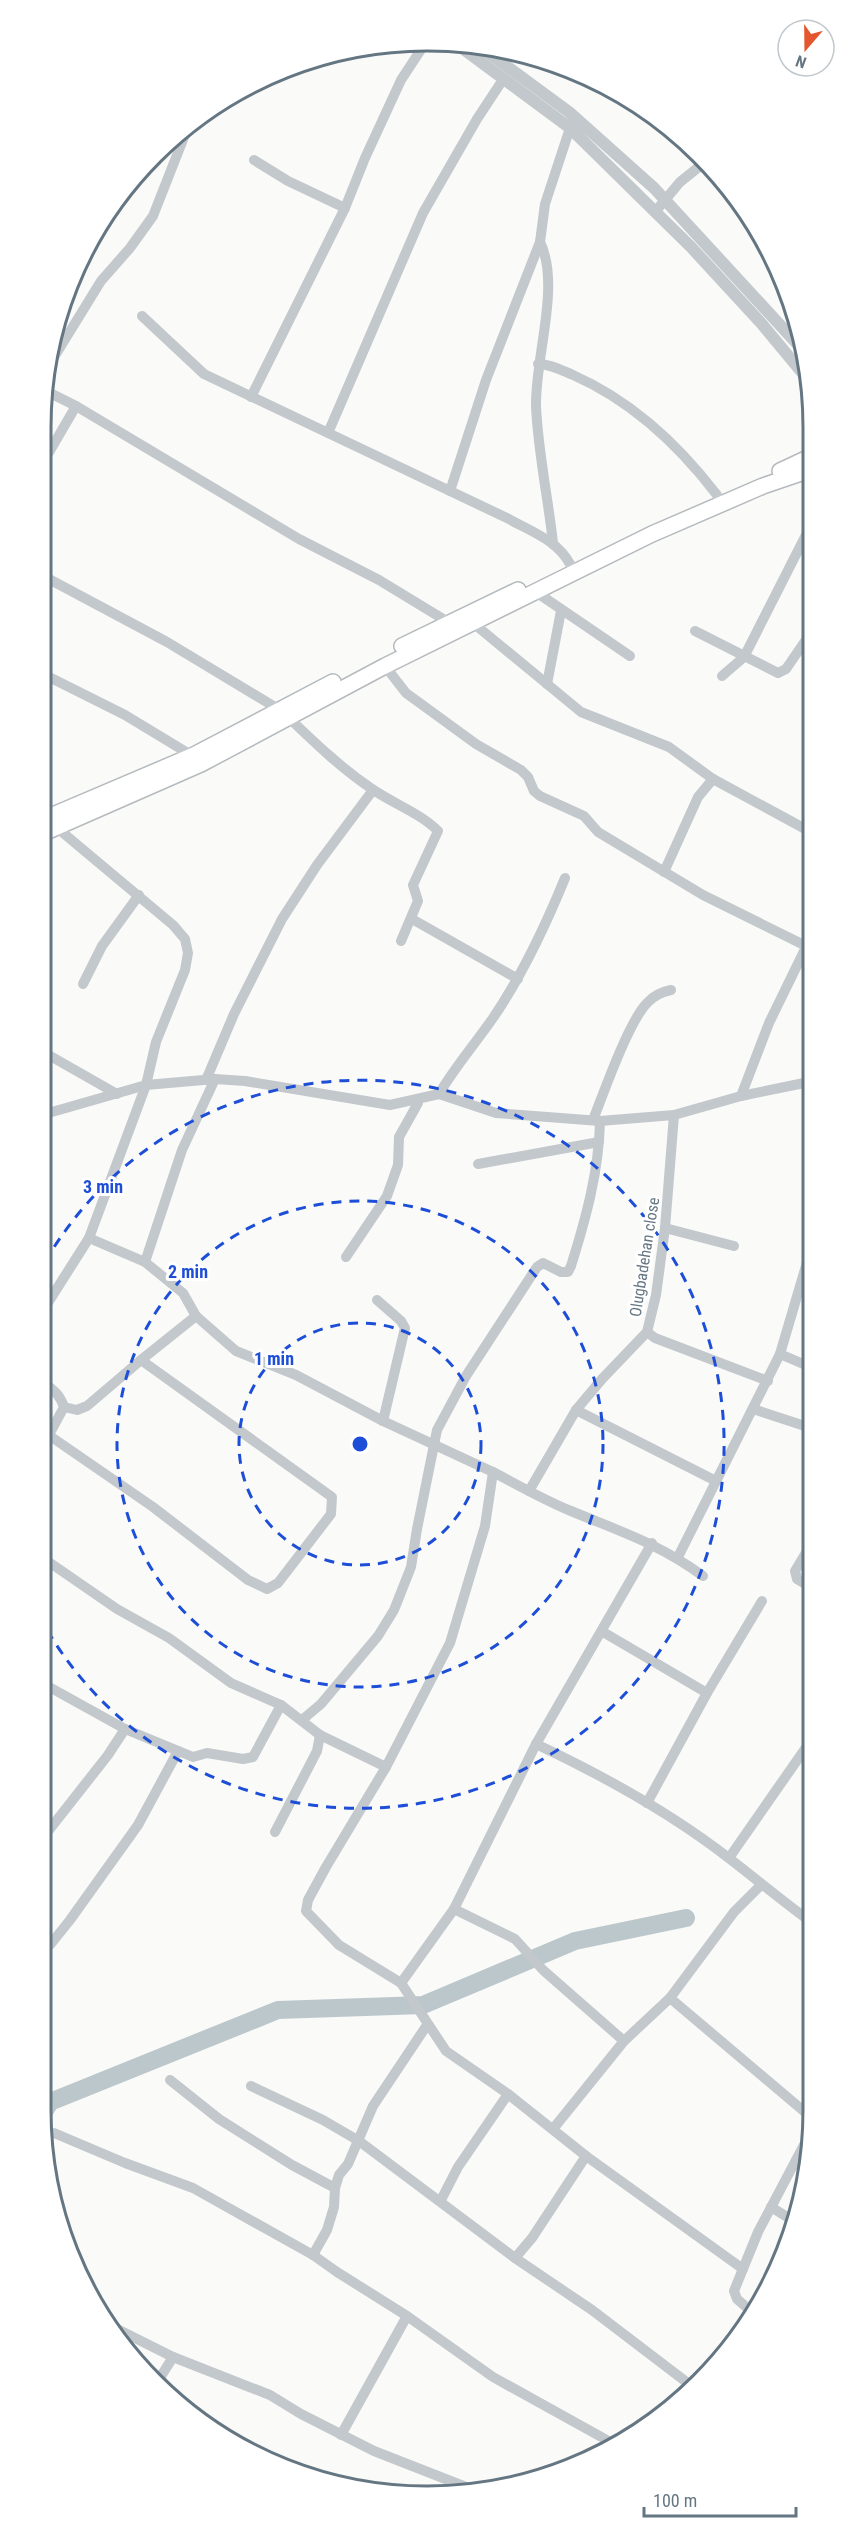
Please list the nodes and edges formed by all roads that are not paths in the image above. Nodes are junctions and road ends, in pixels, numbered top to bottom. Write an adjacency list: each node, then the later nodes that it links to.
1 (420, 51): 10 (street)
2 (470, 53): 4 (street)
3 (494, 57): 9 (street)
4 (504, 78): 5 (street); 21 (street)
5 (570, 128): 11 (street); 12 (street)
6 (182, 141): 15 (street)
7 (254, 160): 10 (street)
8 (699, 167): 9 (street)
9 (664, 199): 11 (street); 14 (street)
10 (345, 208): 19 (street)
11 (655, 212): 17 (street)
12 (540, 242): 16 (street); 25 (street)
13 (142, 316): 19 (street)
14 (792, 338)
15 (59, 349)
16 (538, 364): 26 (street); 28 (street)
17 (798, 368)
18 (53, 394): 20 (street)
19 (251, 397): 21 (street)
20 (76, 406): 22 (street); 33 (street)
21 (328, 433): 25 (street)
22 (51, 449)
23 (803, 460): 26 (main road)
24 (803, 472): 31 (main road)
25 (450, 490): 28 (street)
26 (717, 495): 29 (main road)
27 (803, 541): 37 (street)
28 (553, 543): 29 (street)
29 (570, 564): 33 (main road)
30 (51, 580): 42 (street)
31 (536, 592): 32 (street); 33 (main road)
32 (561, 611): 36 (street); 41 (street)
33 (460, 625): 38 (main road); 41 (street); 42 (main road)
34 (695, 631): 37 (street)
35 (803, 644): 37 (street)
36 (630, 656)
37 (744, 657): 39 (street)
38 (385, 666): 42 (main road); 49 (street)
39 (722, 676)
40 (51, 678): 43 (street)
41 (547, 684): 44 (street)
42 (284, 713): 43 (main road); 45 (street)
43 (197, 760): 46 (main road)
44 (713, 779): 48 (street); 49 (street)
45 (373, 790): 52 (street); 60 (street)
46 (51, 825)
47 (51, 828): 51 (street)
48 (803, 828)
49 (664, 872): 54 (street)
50 (565, 878): 56 (street)
51 (139, 895): 57 (street); 62 (street)
52 (412, 919): 53 (street); 56 (street)
53 (401, 941)
54 (803, 948)
55 (803, 958): 65 (street)
56 (518, 979): 63 (street)
57 (83, 984)
58 (671, 990): 69 (street)
59 (51, 1056): 64 (street)
60 (210, 1080): 62 (street); 66 (street); 76 (street)
61 (803, 1083): 65 (street)
62 (146, 1085): 64 (street); 73 (street)
63 (439, 1094): 66 (street); 69 (street)
64 (117, 1095): 67 (street)
65 (741, 1096): 68 (street)
66 (418, 1099): 75 (street)
67 (51, 1112)
68 (674, 1115): 69 (street); 72 (street, Olugbadehan close)
69 (596, 1120): 70 (street)
70 (600, 1142): 71 (street); 94 (street)
71 (478, 1164)
72 (666, 1228): 74 (street); 81 (street, Olugbadehan close)
73 (89, 1238): 76 (street); 78 (street)
74 (734, 1246)
75 (346, 1257)
76 (146, 1262): 80 (street)
77 (803, 1286): 82 (street)
78 (51, 1297)
79 (377, 1300): 90 (street)
80 (196, 1316): 83 (street); 90 (street)
81 (647, 1332): 85 (street); 89 (street, Olugbadehan close)
82 (780, 1354): 84 (street); 85 (street)
83 (141, 1360): 87 (street); 93 (street)
84 (803, 1364)
85 (768, 1381): 88 (street)
86 (51, 1388): 87 (street)
87 (64, 1407): 92 (street)
88 (753, 1409): 91 (street); 96 (street)
89 (576, 1410): 96 (street); 97 (street, Olugbadehan close)
90 (383, 1422): 94 (street)
91 (803, 1425)
92 (51, 1434)
93 (51, 1437)
94 (433, 1445): 95 (street); 109 (street)
95 (493, 1472): 97 (street); 115 (street)
96 (716, 1480): 99 (street)
97 (529, 1491): 98 (street)
98 (652, 1543): 99 (street); 105 (street)
99 (678, 1557): 102 (street)
100 (803, 1558): 103 (street)
101 (51, 1564): 108 (street)
102 (703, 1576)
103 (803, 1582)
104 (762, 1601): 107 (street)
105 (603, 1632): 107 (street); 112 (street)
106 (51, 1688): 110 (street)
107 (707, 1694): 116 (street)
108 (281, 1705): 109 (street); 113 (street)
109 (302, 1720): 111 (street)
110 (125, 1729): 113 (street); 117 (street)
111 (320, 1735): 115 (street); 118 (street)
112 (536, 1744): 116 (street); 121 (street)
113 (178, 1751): 123 (street)
114 (803, 1754): 119 (street)
115 (386, 1767): 124 (street)
116 (647, 1803): 119 (street)
117 (51, 1828)
118 (275, 1832)
119 (729, 1858): 120 (street)
120 (762, 1885): 122 (street); 125 (street)
121 (454, 1909): 124 (street); 127 (street)
122 (803, 1916)
123 (51, 1944)
124 (400, 1983): 126 (street)
125 (670, 1998): 127 (street); 131 (street)
126 (427, 2025): 130 (street); 134 (street)
127 (624, 2041): 132 (street)
128 (170, 2080): 137 (street)
129 (252, 2086): 134 (street)
130 (508, 2094): 132 (street); 138 (street)
131 (803, 2110)
132 (553, 2129): 136 (street)
133 (54, 2133): 141 (street)
134 (360, 2141): 137 (street); 138 (street)
135 (801, 2151): 139 (street)
136 (586, 2156): 142 (street); 143 (street)
137 (335, 2188): 141 (street)
138 (441, 2200): 142 (street)
139 (771, 2207): 140 (street); 143 (street)
140 (787, 2217)
141 (314, 2255): 145 (street)
142 (515, 2258): 149 (street)
143 (743, 2269): 144 (street)
144 (747, 2308)
145 (407, 2316): 150 (street); 151 (street)
146 (124, 2333): 147 (street)
147 (173, 2357): 148 (street); 150 (street)
148 (161, 2376)
149 (687, 2382)
150 (341, 2435): 152 (street)
151 (607, 2440)
152 (459, 2484)

